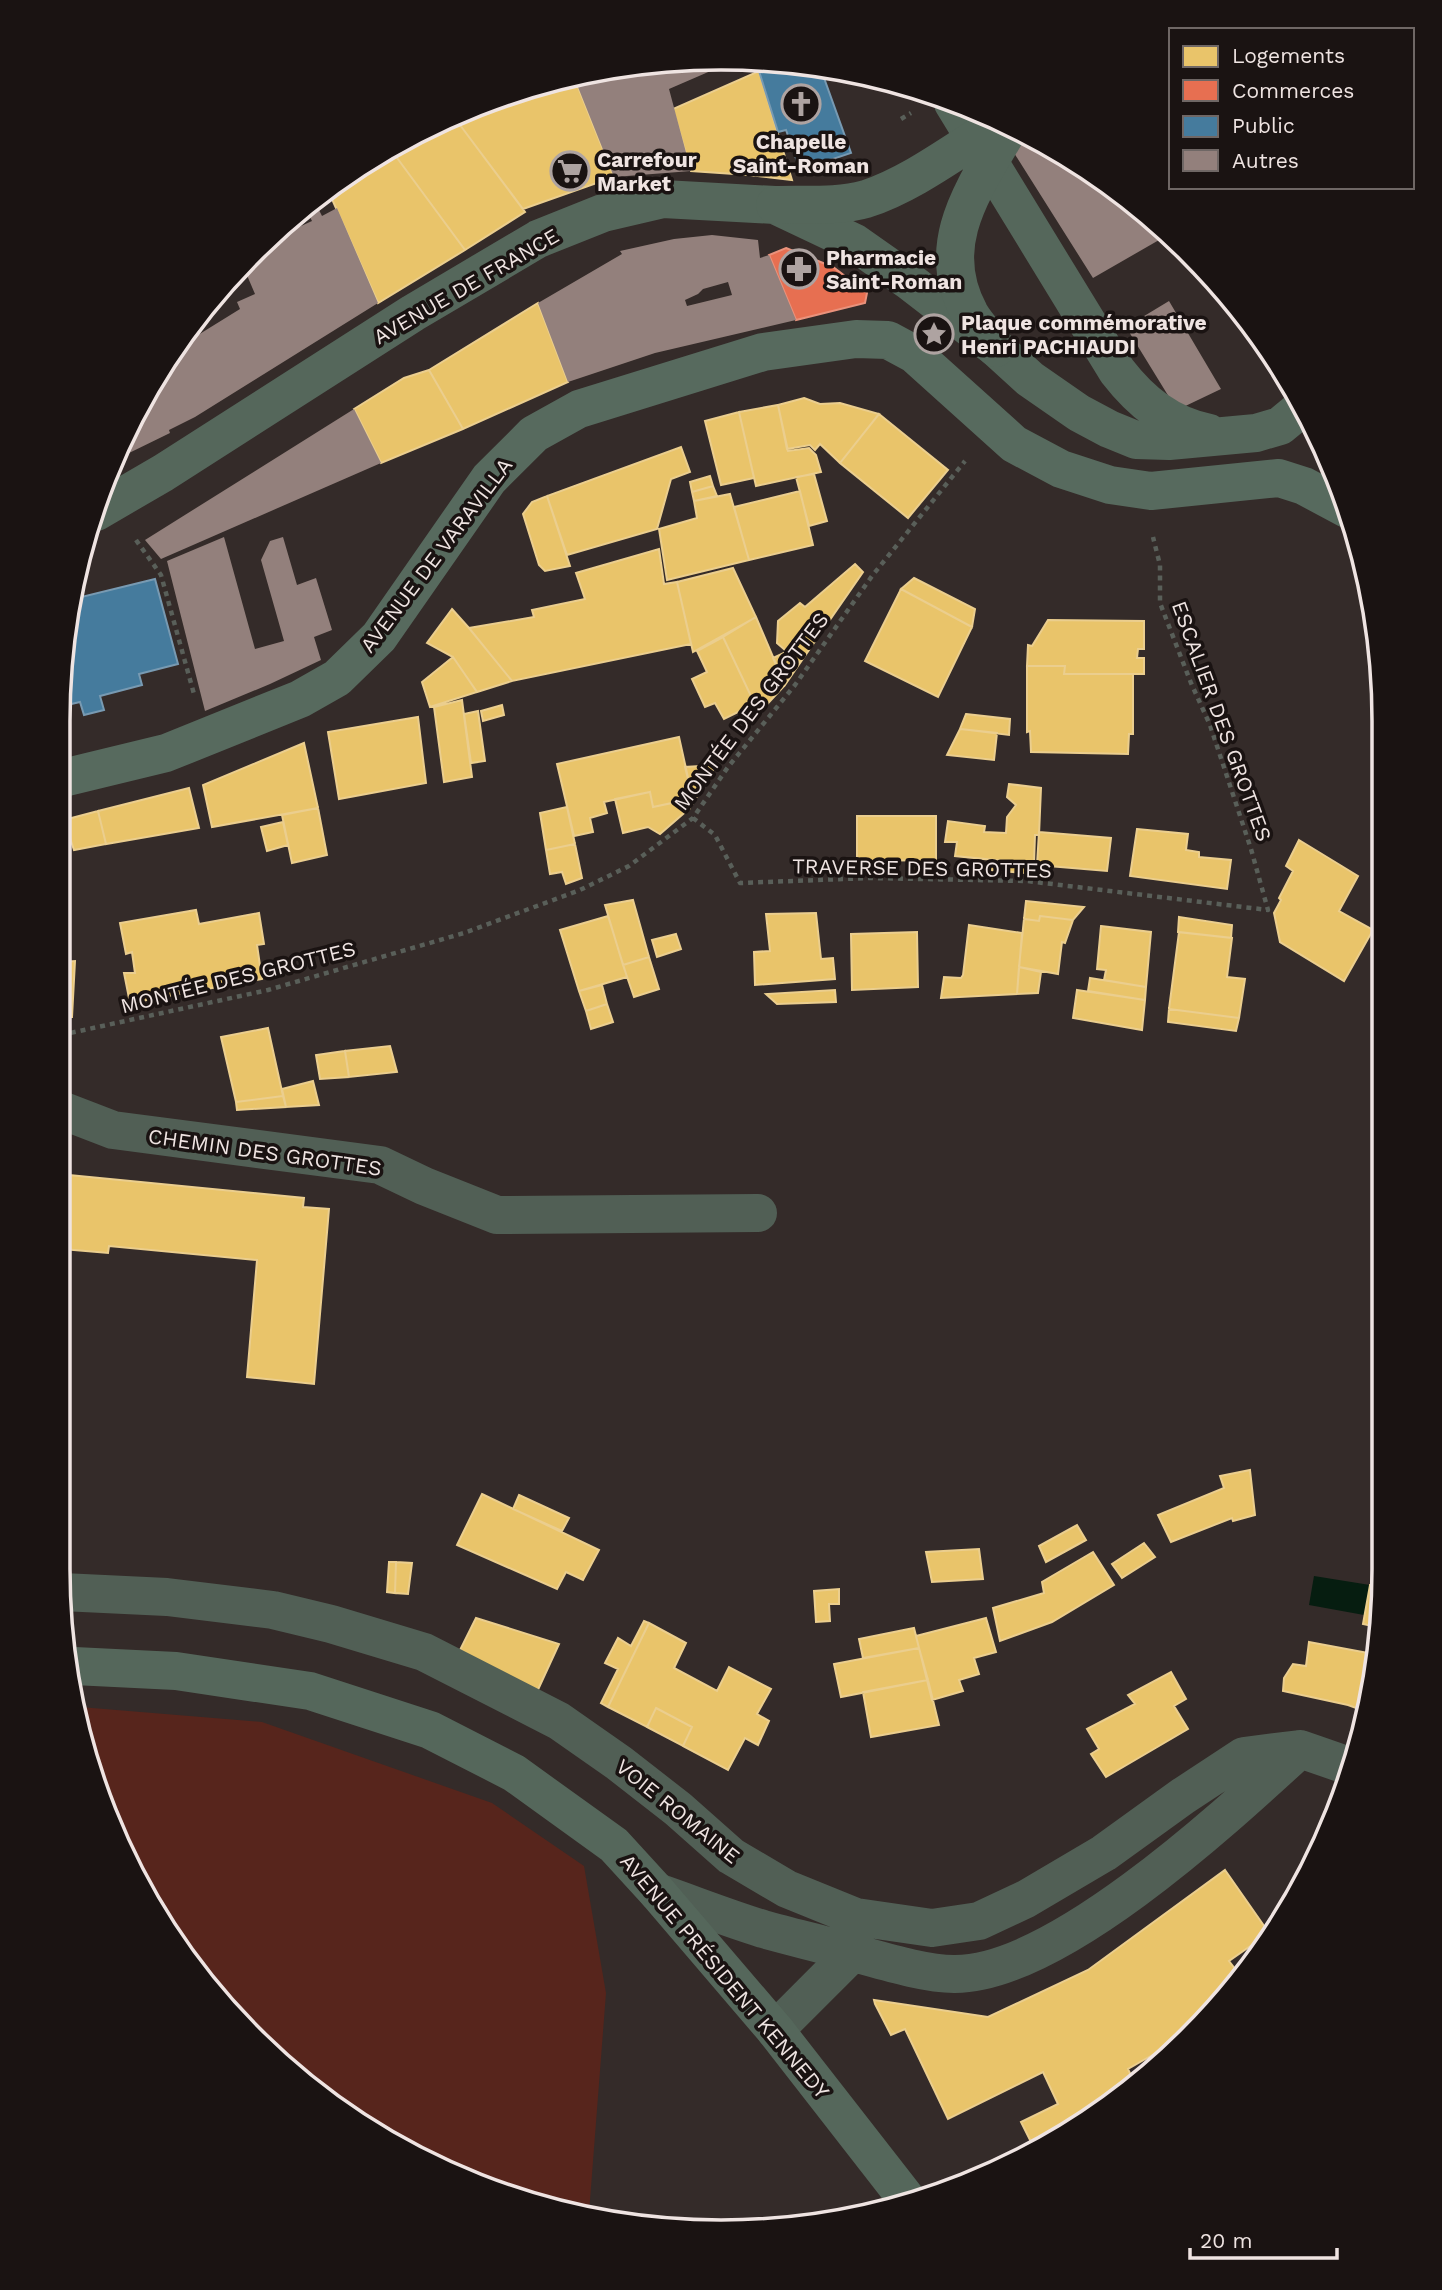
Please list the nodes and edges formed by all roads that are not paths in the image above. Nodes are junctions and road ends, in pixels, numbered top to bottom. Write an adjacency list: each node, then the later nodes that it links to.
1 (961, 117): 7 (main road, bridge)
2 (991, 129): 4 (main road, bridge)
3 (1005, 135): 5 (main road, bridge)
4 (775, 205): 5 (main road, AVENUE DE FRANCE, bridge); 9 (main road, AVENUE DE FRANCE)
5 (996, 348): 7 (main road, AVENUE DE FRANCE)
6 (1295, 414): 7 (main road, AVENUE DE FRANCE)
7 (1222, 435)
8 (1333, 502): 10 (street, AVENUE DE VARAVILLA)
9 (107, 506)
10 (70, 776)
11 (70, 1113): 12 (street, CHEMIN DES GROTTES)
12 (758, 1213)
13 (71, 1592): 15 (street, VOIE ROMAINE)
14 (78, 1666): 17 (main road, AVENUE PRÉSIDENT KENNEDY)
15 (1300, 1749): 16 (street, VOIE ROMAINE); 18 (street)
16 (1342, 1763)
17 (657, 1892): 18 (street); 19 (main road, AVENUE PRÉSIDENT KENNEDY)
18 (852, 1953): 19 (street)
19 (775, 2031): 20 (main road, AVENUE PRÉSIDENT KENNEDY)
20 (903, 2194)

